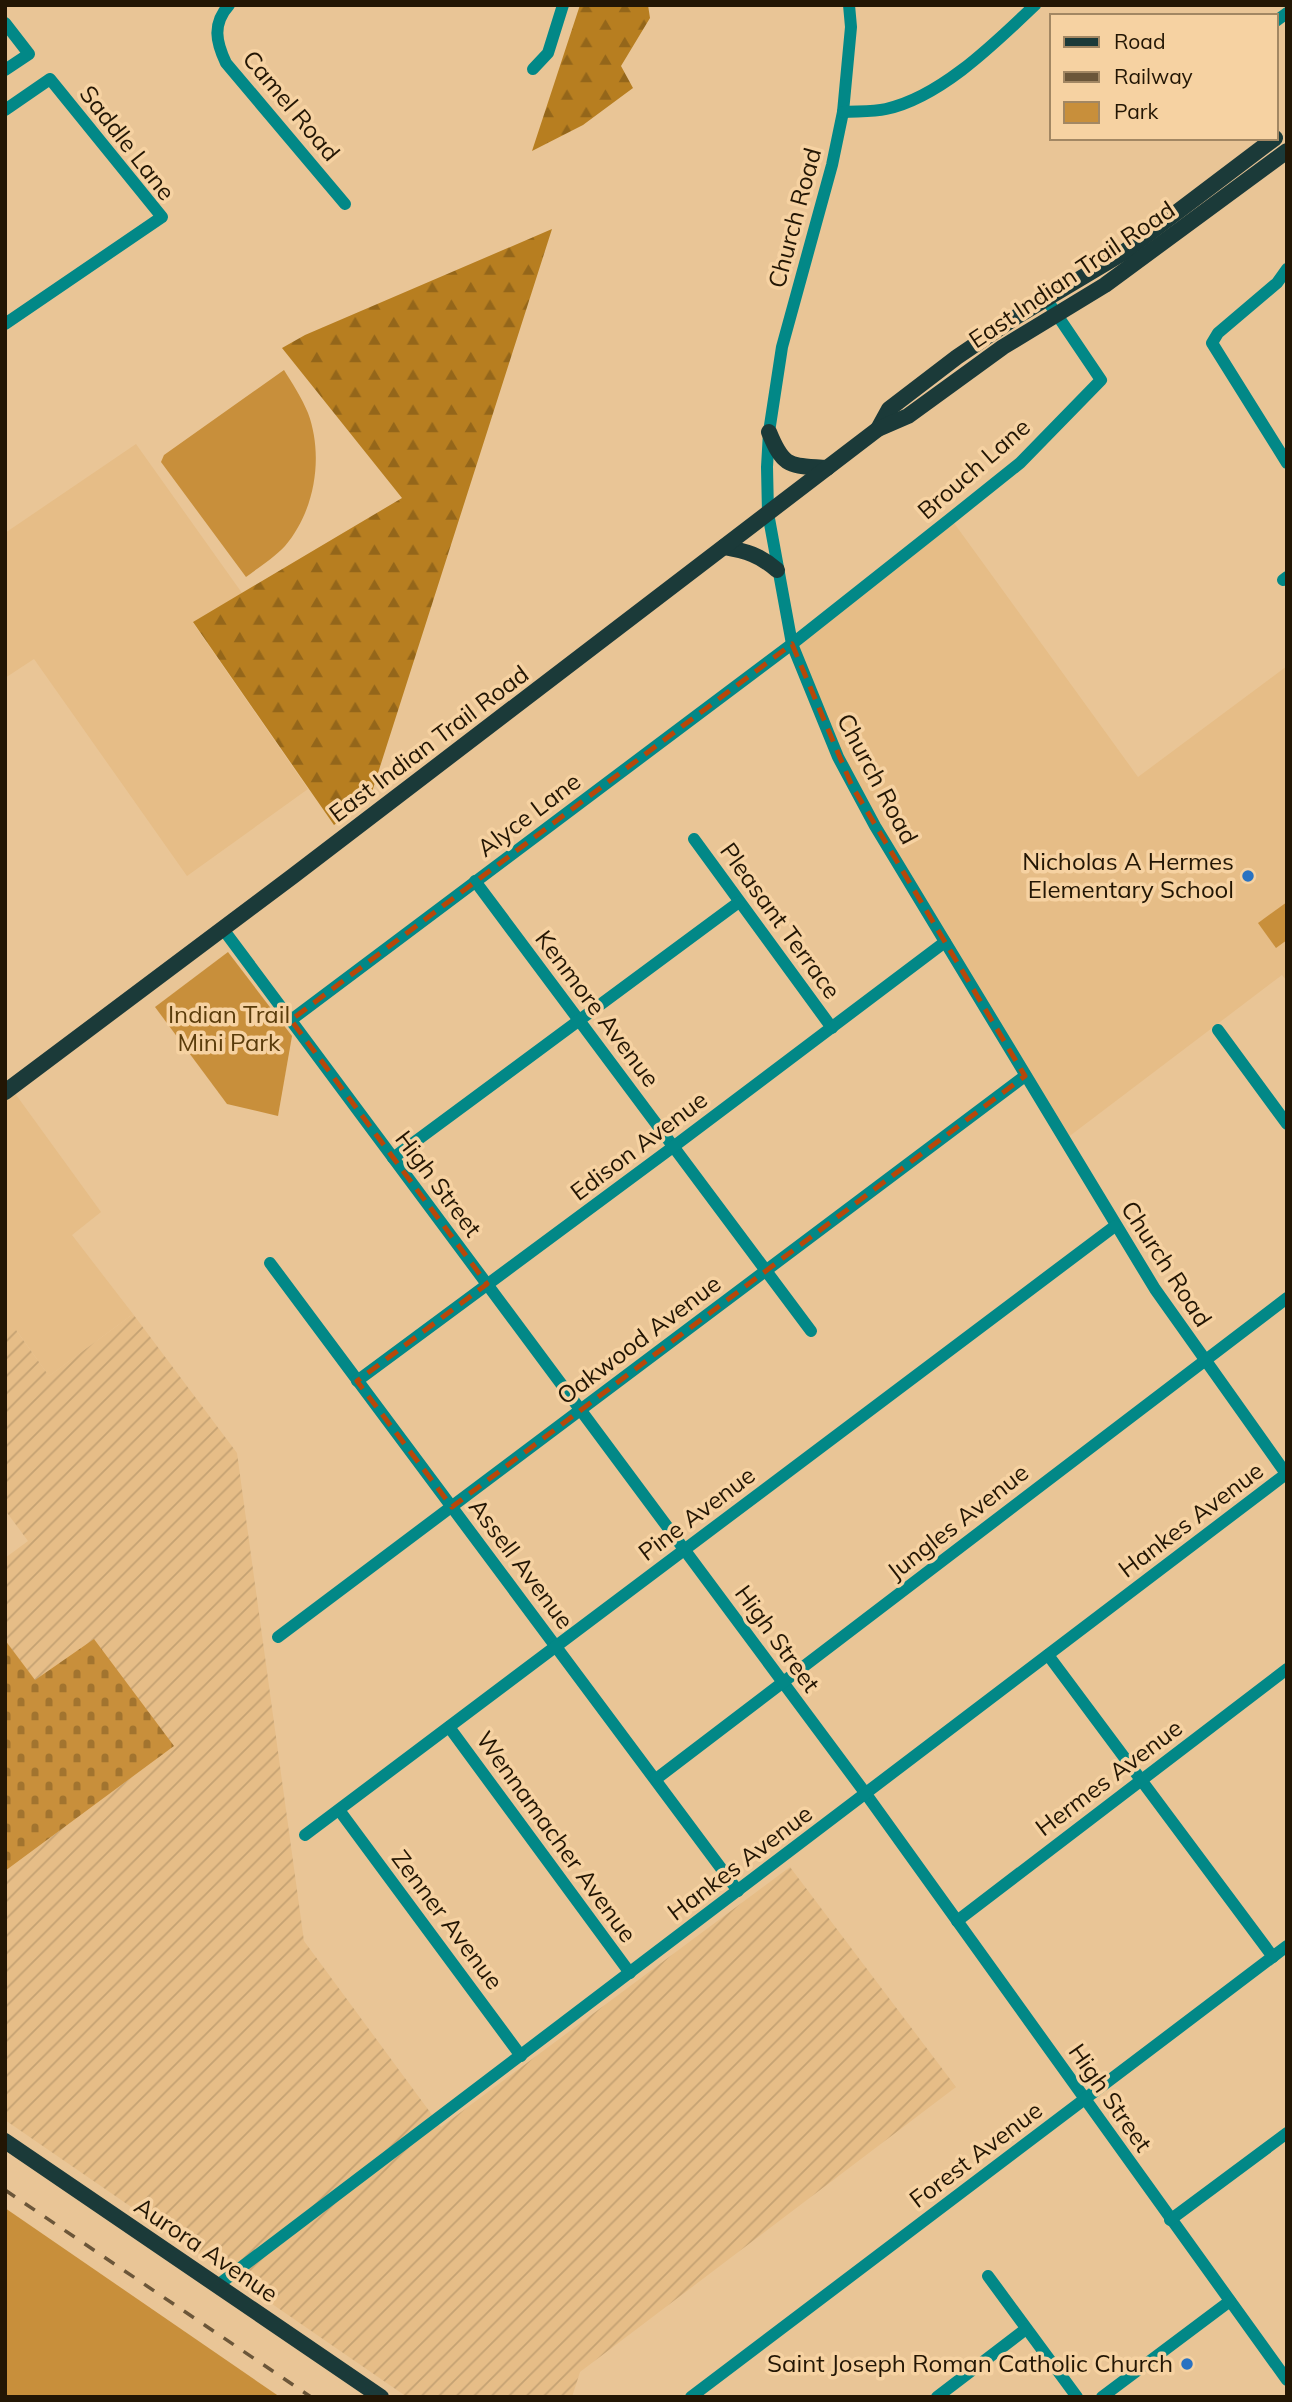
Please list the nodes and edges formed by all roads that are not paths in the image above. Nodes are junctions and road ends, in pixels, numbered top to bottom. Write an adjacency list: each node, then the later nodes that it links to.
1 (229, 5): 12 (street, Camel Road)
2 (563, 5): 6 (street)
3 (849, 5): 9 (street, Church Road)
4 (1035, 5): 9 (street)
5 (5, 23): 7 (street)
6 (533, 69)
7 (5, 70)
8 (5, 110): 16 (street, Saddle Lane)
9 (844, 112): 18 (street, Church Road)
10 (1273, 140): 14 (main road, East Indian Trail Road)
11 (1287, 151): 15 (main road, East Indian Trail Road)
12 (345, 204)
13 (1287, 269): 19 (street)
14 (1047, 300): 15 (street, Brouch Lane); 17 (main road, East Indian Trail Road)
15 (1057, 314): 17 (main road, East Indian Trail Road); 24 (street, Brouch Lane)
16 (5, 324)
17 (878, 429): 20 (main road, East Indian Trail Road)
18 (769, 432): 20 (main road); 21 (street, Church Road)
19 (1287, 463)
20 (827, 468): 21 (main road, East Indian Trail Road)
21 (768, 513): 22 (main road, East Indian Trail Road); 23 (street, Church Road)
22 (724, 547): 23 (main road); 28 (main road, East Indian Trail Road)
23 (777, 569): 24 (street, Church Road)
24 (792, 644): 26 (street, Alyce Lane); 29 (street, Church Road)
25 (694, 839): 27 (street, Pleasant Terrace)
26 (475, 881): 30 (street, Alyce Lane); 31 (street, Kenmore Avenue)
27 (739, 902): 31 (street); 32 (street, Pleasant Terrace)
28 (223, 929): 30 (street, High Street); 35 (main road, East Indian Trail Road)
29 (944, 942): 32 (street, Edison Avenue); 34 (street, Church Road)
30 (291, 1020): 38 (street, High Street)
31 (579, 1021): 37 (street, Kenmore Avenue); 38 (street)
32 (832, 1028): 37 (street, Edison Avenue)
33 (1218, 1030): 36 (street)
34 (1025, 1076): 39 (street, Church Road); 41 (street, Oakwood Avenue)
35 (5, 1092)
36 (1287, 1124)
37 (673, 1147): 41 (street, Kenmore Avenue); 42 (street, Edison Avenue)
38 (393, 1158): 42 (street, High Street)
39 (1115, 1226): 45 (street, Church Road); 50 (street, Pine Avenue)
40 (270, 1263): 46 (street, Assell Avenue)
41 (766, 1271): 44 (street, Kenmore Avenue); 47 (street, Oakwood Avenue)
42 (487, 1284): 46 (street, Edison Avenue); 47 (street, High Street)
43 (1287, 1298): 45 (street, Jungles Avenue)
44 (811, 1331)
45 (1205, 1359): 48 (street, Church Road); 55 (street, Jungles Avenue)
46 (357, 1381): 49 (street, Assell Avenue)
47 (582, 1409): 49 (street, Oakwood Avenue); 50 (street, High Street)
48 (1286, 1474): 53 (street, Hankes Avenue)
49 (452, 1507): 51 (street, Oakwood Avenue); 52 (street, Assell Avenue)
50 (685, 1549): 52 (street, Pine Avenue); 55 (street, High Street)
51 (278, 1637)
52 (556, 1646): 56 (street, Pine Avenue); 57 (street, Assell Avenue)
53 (1048, 1655): 58 (street); 59 (street, Hankes Avenue)
54 (1287, 1669): 58 (street, Hermes Avenue)
55 (783, 1683): 57 (street, Jungles Avenue); 59 (street, High Street)
56 (449, 1727): 60 (street, Pine Avenue); 66 (street, Wennamacher Avenue)
57 (656, 1779): 62 (street, Assell Avenue)
58 (1141, 1780): 63 (street, Hermes Avenue); 65 (street)
59 (866, 1794): 62 (street, Hankes Avenue); 63 (street, High Street)
60 (339, 1810): 61 (street, Pine Avenue); 67 (street, Zenner Avenue)
61 (305, 1835)
62 (738, 1891): 66 (street, Hankes Avenue)
63 (957, 1921): 68 (street, High Street)
64 (1287, 1946): 65 (street, Forest Avenue)
65 (1273, 1957): 68 (street, Forest Avenue)
66 (630, 1973): 67 (street, Hankes Avenue)
67 (522, 2056): 73 (street, Hankes Avenue)
68 (1085, 2099): 71 (street, High Street); 78 (street, Forest Avenue)
69 (1287, 2133): 71 (street)
70 (5, 2141): 73 (main road, Aurora Avenue)
71 (1170, 2220): 74 (street, High Street)
72 (988, 2276): 75 (street)
73 (218, 2285): 77 (main road, Aurora Avenue)
74 (1230, 2301): 76 (street, High Street); 81 (street)
75 (1026, 2329): 79 (street); 80 (street)
76 (1287, 2380)
77 (381, 2397)
78 (691, 2397)
79 (937, 2397)
80 (1077, 2397)
81 (1102, 2397)

